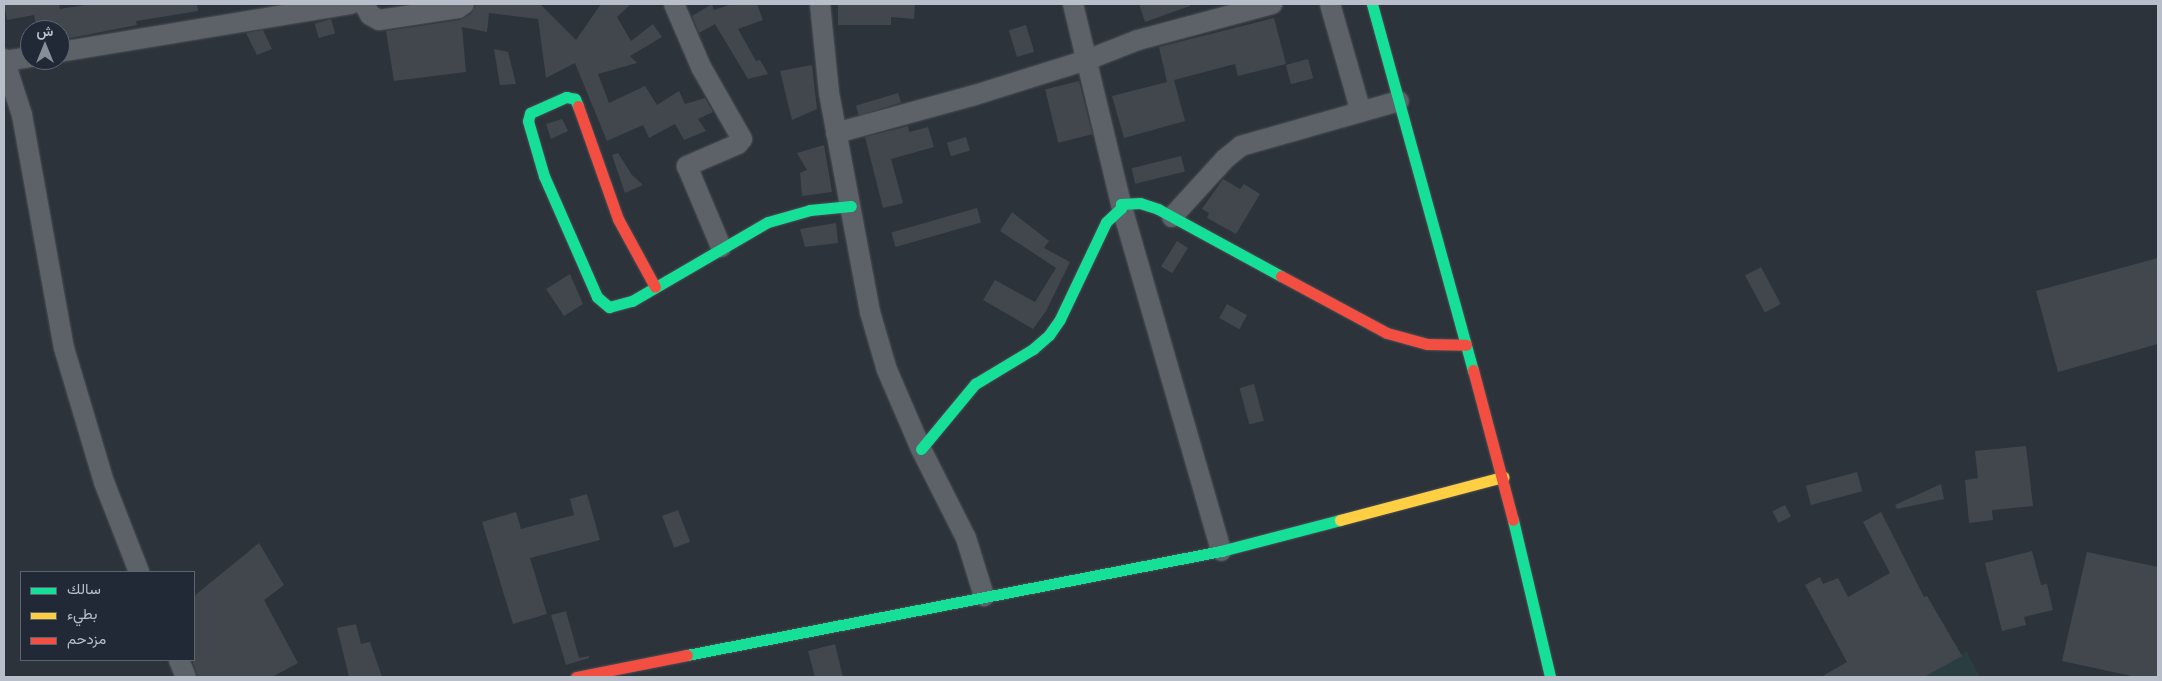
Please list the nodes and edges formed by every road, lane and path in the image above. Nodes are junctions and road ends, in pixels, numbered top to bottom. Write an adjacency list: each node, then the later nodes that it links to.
1 (351, 4): 10 (street)
2 (364, 4): 3 (street)
3 (464, 4)
4 (674, 4): 20 (street)
5 (820, 4): 16 (street)
6 (1072, 4): 13 (street)
7 (1272, 4): 13 (street)
8 (1330, 4): 15 (street)
9 (1372, 4): 14 (street)
10 (70, 50)
11 (20, 58): 12 (street)
12 (4, 60): 26 (street)
13 (1087, 60): 16 (street); 17 (street)
14 (1398, 101): 15 (street); 22 (street)
15 (1361, 112): 19 (street)
16 (836, 133): 18 (street)
17 (1121, 204): 19 (street); 23 (street); 25 (street)
18 (851, 206): 20 (street); 23 (street)
19 (1172, 217): 22 (street)
20 (721, 246): 21 (street)
21 (655, 287): 21 (street)
22 (1466, 345): 24 (street)
23 (921, 449): 27 (street)
24 (1504, 477): 25 (street); 31 (street)
25 (1221, 551): 27 (street)
26 (139, 571)
27 (984, 596): 30 (street)
28 (179, 661): 29 (street)
29 (186, 677)
30 (576, 677)
31 (1550, 677)

